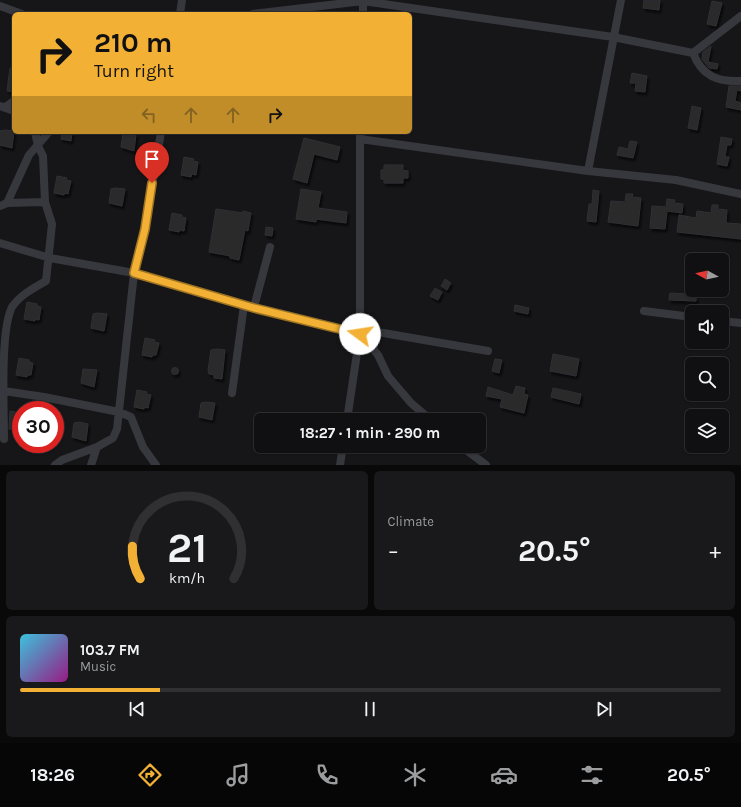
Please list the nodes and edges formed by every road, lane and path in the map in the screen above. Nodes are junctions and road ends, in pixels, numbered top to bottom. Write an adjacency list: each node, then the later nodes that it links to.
1 (182, 0): 6 (street)
2 (363, 0): 7 (street); 8 (street); 10 (street)
3 (621, 0): 10 (street)
4 (0, 6): 5 (street)
5 (16, 12)
6 (180, 12)
7 (269, 12)
8 (363, 12)
9 (741, 16): 11 (street)
10 (613, 36): 11 (street); 18 (street)
11 (693, 53): 12 (street)
12 (741, 81)
13 (35, 134): 17 (street)
14 (47, 134): 17 (street)
15 (161, 134): 25 (street)
16 (360, 136): 18 (street); 32 (street)
17 (38, 146): 20 (street); 21 (street)
18 (588, 171): 19 (street)
19 (741, 194)
20 (44, 202): 21 (street); 24 (street)
21 (3, 205)
22 (0, 243): 24 (street)
23 (270, 247): 27 (street)
24 (50, 258): 25 (street); 34 (street)
25 (134, 273): 26 (street); 37 (street)
26 (244, 305): 27 (street); 36 (street)
27 (254, 308): 32 (street)
28 (644, 310): 29 (street)
29 (685, 316)
30 (729, 322): 31 (street)
31 (741, 323)
32 (360, 332): 33 (street); 38 (street); 39 (street)
33 (488, 351)
34 (2, 372): 35 (street)
35 (4, 391): 37 (street); 40 (street)
36 (232, 393)
37 (119, 412): 41 (street); 46 (street)
38 (348, 413)
39 (423, 413)
40 (4, 439)
41 (97, 447): 44 (street); 45 (street)
42 (342, 453): 47 (street)
43 (470, 453): 48 (street)
44 (55, 465)
45 (91, 465)
46 (156, 465)
47 (340, 465)
48 (486, 465)

